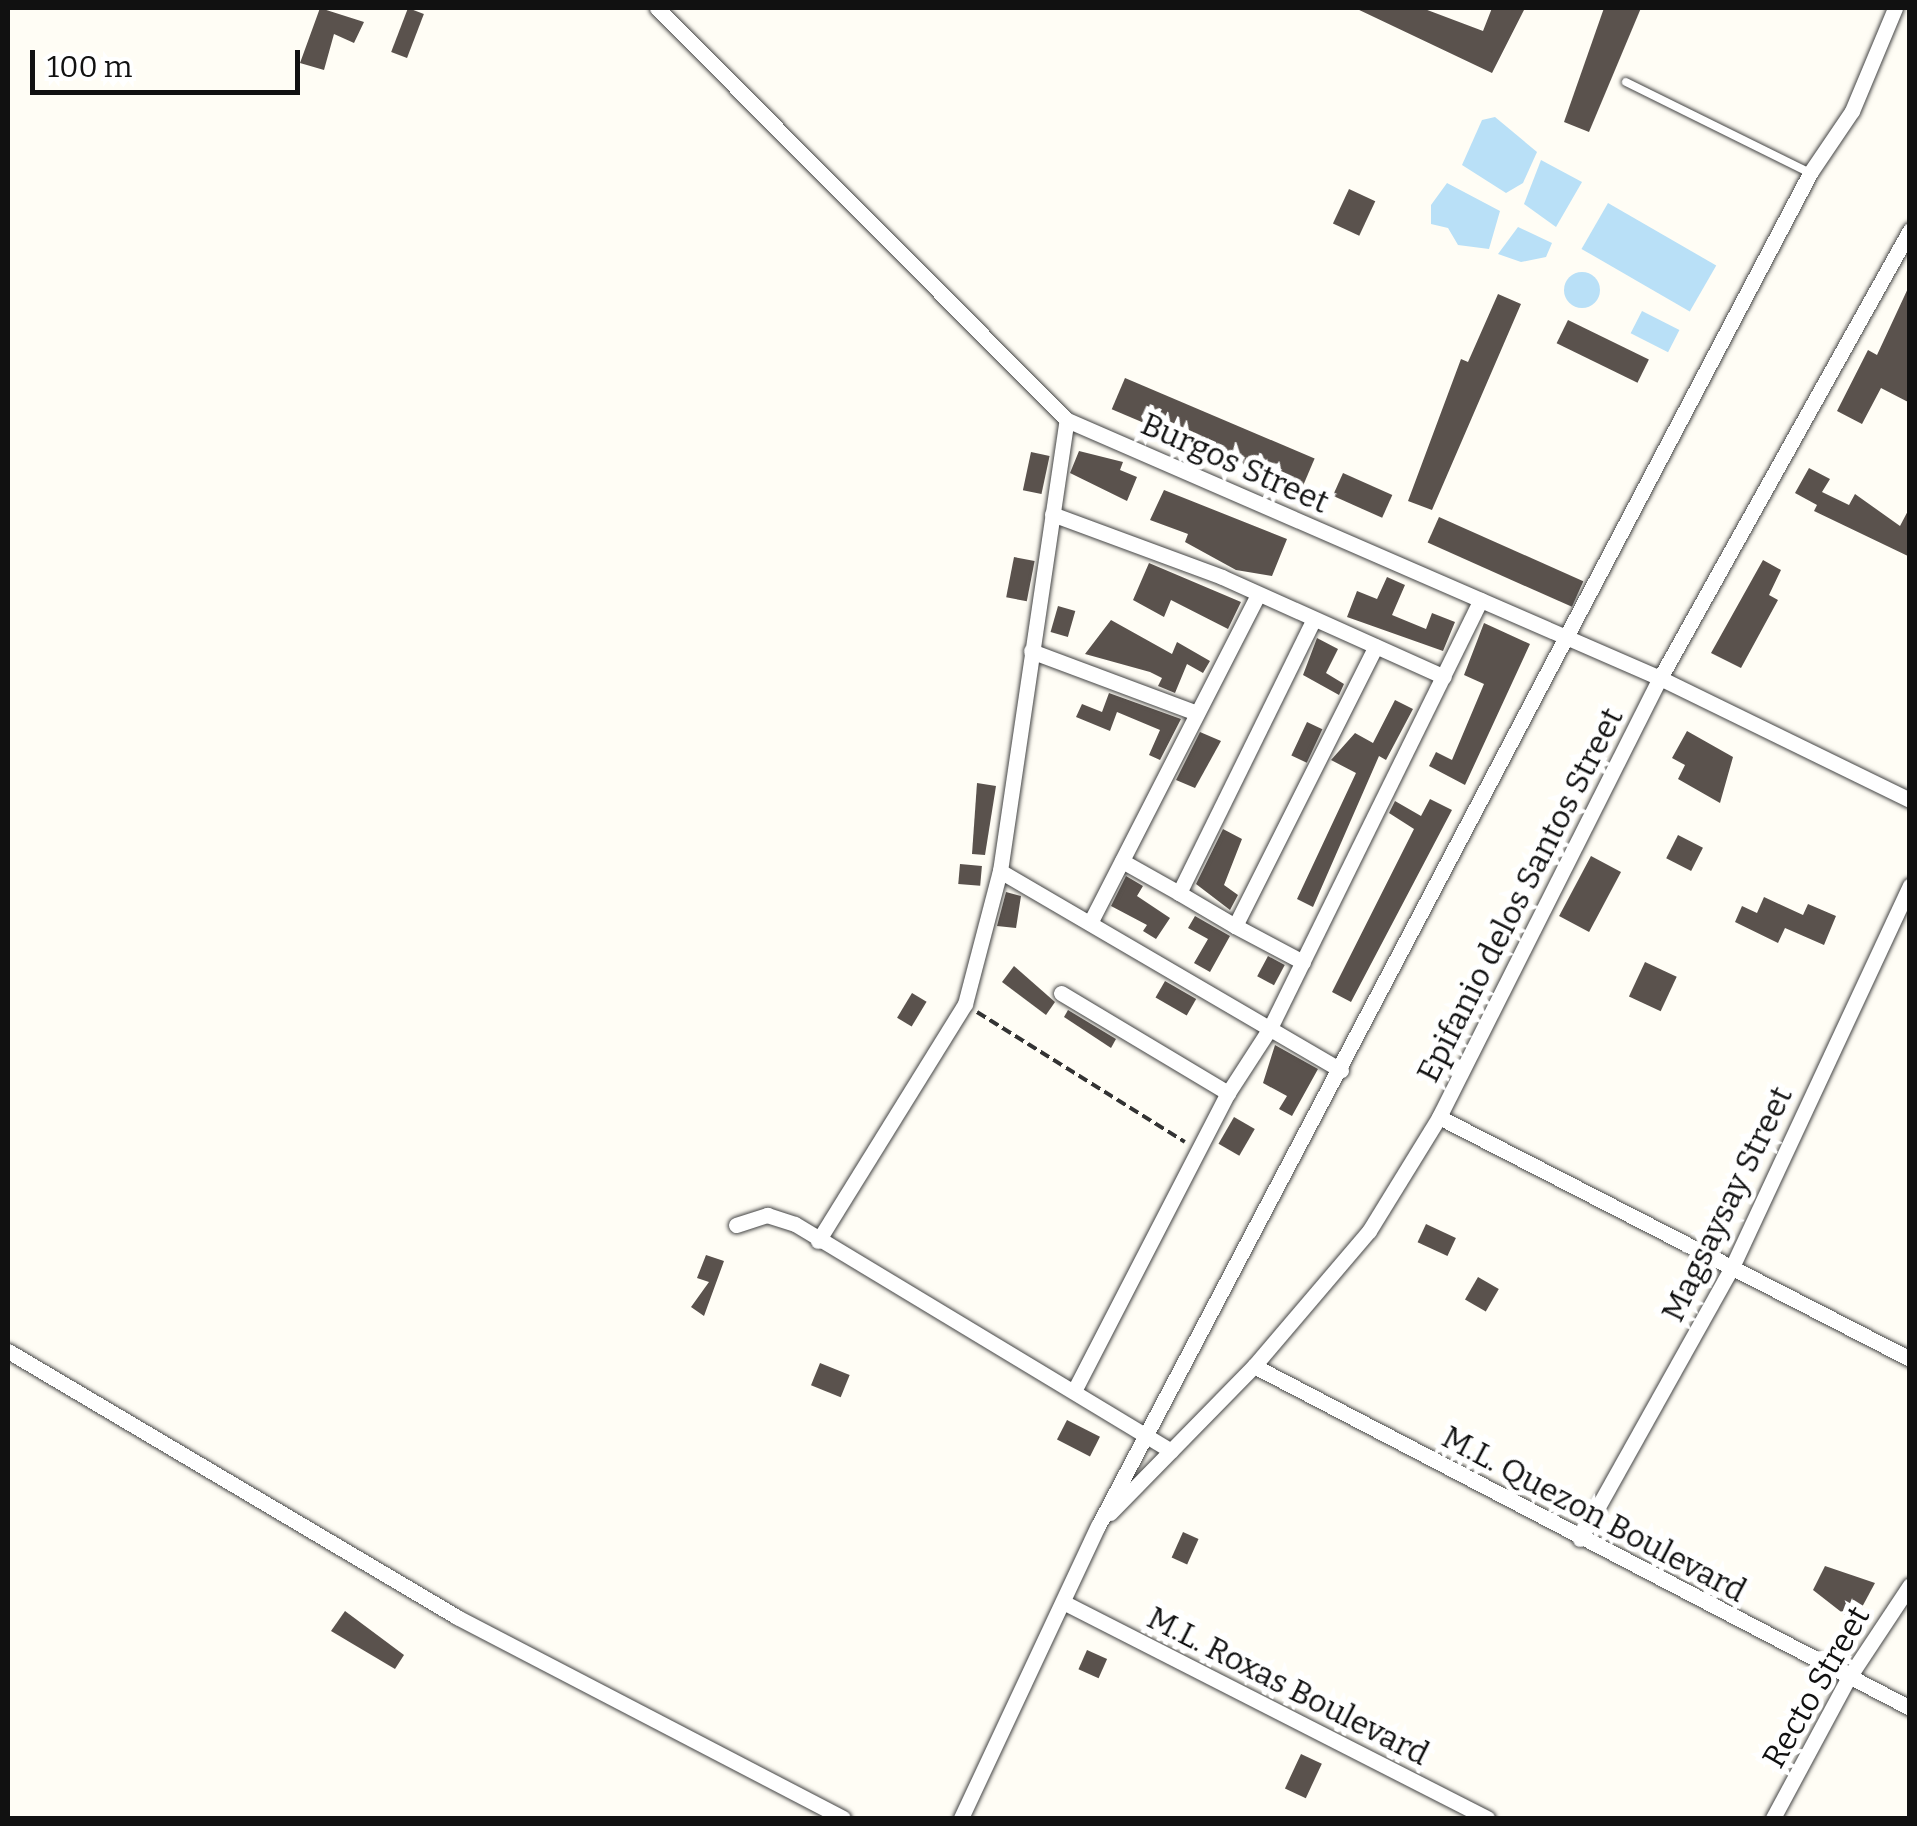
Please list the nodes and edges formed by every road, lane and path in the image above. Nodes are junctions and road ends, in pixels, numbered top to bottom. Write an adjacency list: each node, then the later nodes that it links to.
1 (657, 8): 6 (street, Burgos Street)
2 (1894, 8): 4 (street)
3 (1626, 82): 4 (lane)
4 (1810, 173): 11 (street)
5 (1910, 230): 15 (street, Epifanio delos Santos Street)
6 (1067, 420): 7 (street); 9 (street, Burgos Street)
7 (1052, 514): 8 (street); 13 (street)
8 (1258, 594): 10 (street); 16 (street)
9 (1481, 600): 11 (street, Burgos Street); 14 (street)
10 (1314, 619): 12 (street); 21 (street)
11 (1570, 639): 15 (street, Burgos Street); 28 (street)
12 (1376, 646): 14 (street); 23 (street)
13 (1031, 650): 16 (street); 19 (street)
14 (1444, 678): 24 (street)
15 (1660, 678): 17 (street, Burgos Street); 30 (street, Epifanio delos Santos Street)
16 (1198, 713): 18 (street)
17 (1910, 800)
18 (1122, 860): 21 (street); 22 (street)
19 (1000, 871): 22 (street); 26 (street)
20 (1910, 886): 34 (street, Magsaysay Street)
21 (1179, 893): 23 (street)
22 (1090, 923): 27 (street)
23 (1235, 926): 24 (street)
24 (1303, 962): 27 (street)
25 (1061, 992): 29 (street)
26 (964, 1004): 31 (path); 33 (street)
27 (1270, 1028): 28 (street); 29 (street)
28 (1341, 1070): 39 (street)
29 (1228, 1093): 31 (street)
30 (1439, 1117): 34 (street); 37 (street, Epifanio delos Santos Street)
31 (1198, 1150): 38 (street)
32 (736, 1225): 33 (street)
33 (818, 1241): 38 (street)
34 (1732, 1267): 36 (street); 42 (street, Magsaysay Street)
35 (8, 1351): 47 (street)
36 (1910, 1359)
37 (1254, 1366): 40 (street, Epifanio delos Santos Street); 42 (street, M.L. Quezon Boulevard)
38 (1074, 1391): 39 (street)
39 (1146, 1434): 40 (street); 41 (street)
40 (1171, 1451): 41 (street, Epifanio delos Santos Street)
41 (1098, 1526): 44 (street)
42 (1580, 1539): 45 (street, M.L. Quezon Boulevard)
43 (1910, 1584): 45 (street, Recto Street)
44 (1065, 1603): 48 (street); 49 (street, M.L. Roxas Boulevard)
45 (1848, 1677): 46 (street, M.L. Quezon Boulevard); 50 (street, Recto Street)
46 (1910, 1708)
47 (842, 1818)
48 (962, 1818)
49 (1486, 1818)
50 (1773, 1818)

